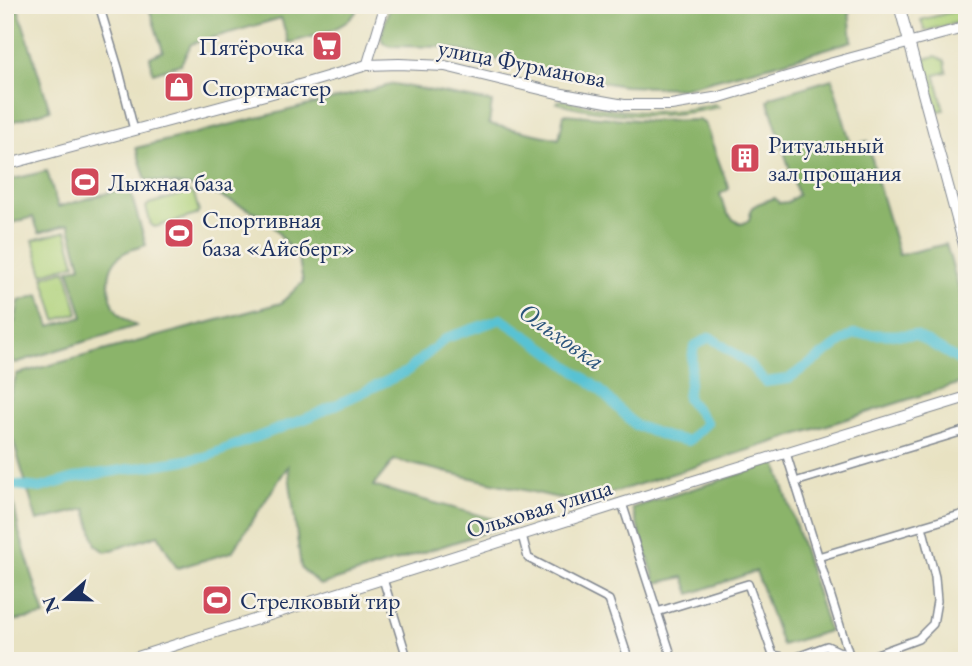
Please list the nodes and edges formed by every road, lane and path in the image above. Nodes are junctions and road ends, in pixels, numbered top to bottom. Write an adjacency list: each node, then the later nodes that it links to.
1 (99, 5): 7 (street)
2 (385, 5): 6 (street)
3 (899, 5): 5 (main road)
4 (967, 27): 5 (main road, улица Фурманова)
5 (909, 43): 6 (main road, улица Фурманова); 9 (main road)
6 (367, 65): 7 (main road, улица Фурманова)
7 (134, 130): 8 (main road, улица Фурманова)
8 (5, 165)
9 (967, 256)
10 (967, 397): 12 (main road, Ольховая улица)
11 (967, 430): 13 (street)
12 (786, 453): 13 (street); 14 (main road, Ольховая улица)
13 (795, 482): 18 (street)
14 (622, 503): 17 (main road, Ольховая улица); 20 (street)
15 (967, 513): 16 (street)
16 (922, 526): 18 (street); 26 (street)
17 (522, 535): 19 (main road, Ольховая улица); 24 (street)
18 (818, 557): 21 (street)
19 (383, 579): 22 (main road, Ольховая улица); 23 (street)
20 (657, 612): 21 (street); 25 (street)
21 (850, 658)
22 (125, 661)
23 (408, 661)
24 (629, 661)
25 (673, 661)
26 (859, 661)

